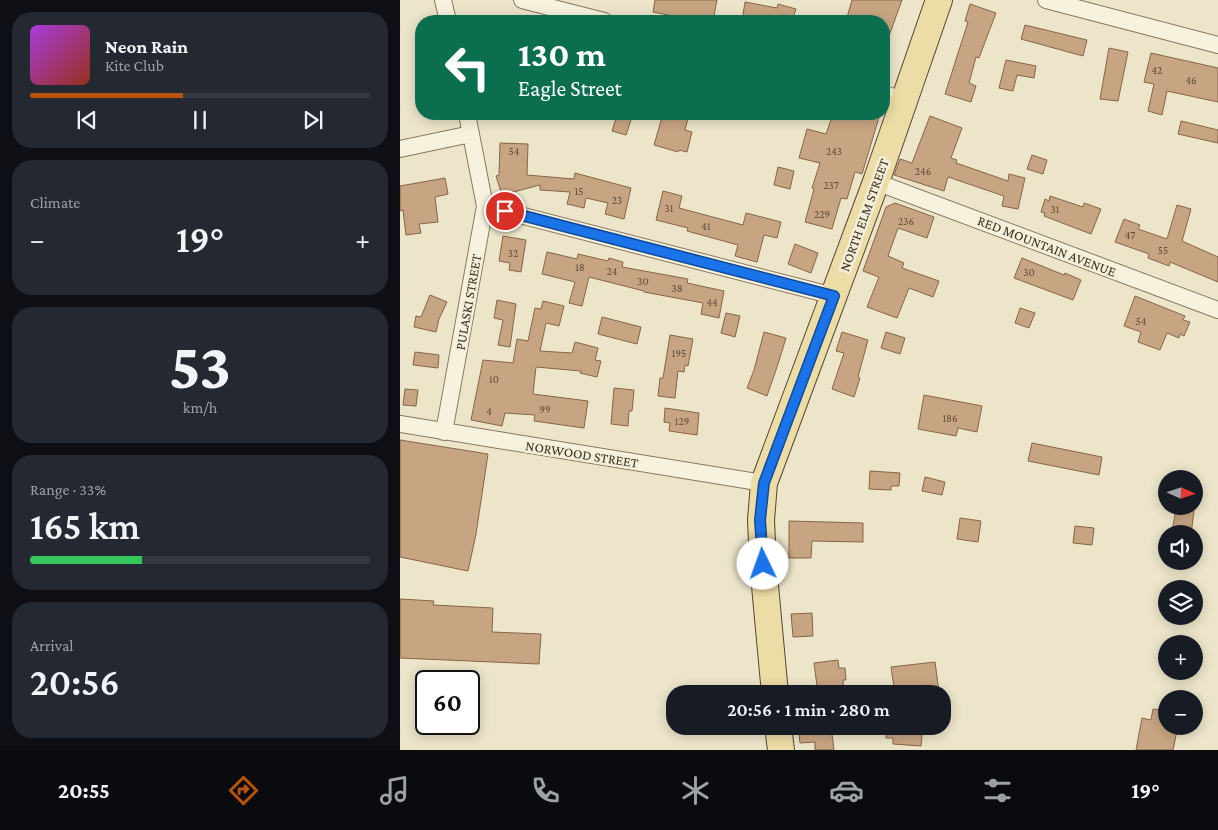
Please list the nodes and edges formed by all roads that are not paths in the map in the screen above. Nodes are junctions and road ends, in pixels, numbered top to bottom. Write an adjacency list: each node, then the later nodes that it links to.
1 (444, 0): 5 (street)
2 (522, 0): 6 (street)
3 (939, 0): 8 (main road, NORTH ELM STREET)
4 (1046, 0): 7 (street)
5 (447, 15)
6 (581, 15)
7 (1218, 45)
8 (894, 97): 9 (main road, NORTH ELM STREET)
9 (890, 116)
10 (468, 120): 12 (street, PULASKI STREET)
11 (889, 120): 14 (main road, NORTH ELM STREET)
12 (471, 134): 13 (street); 15 (street, PULASKI STREET)
13 (400, 149)
14 (876, 182): 16 (main road, NORTH ELM STREET); 17 (street, RED MOUNTAIN AVENUE)
15 (486, 206): 16 (street); 19 (street, PULASKI STREET)
16 (834, 296): 20 (main road, NORTH ELM STREET)
17 (1218, 310)
18 (400, 424): 19 (street, NORWOOD STREET)
19 (444, 432): 20 (street, NORWOOD STREET)
20 (764, 483): 21 (main road, NORTH ELM STREET)
21 (775, 685)
22 (779, 735): 23 (main road)
23 (781, 750)

